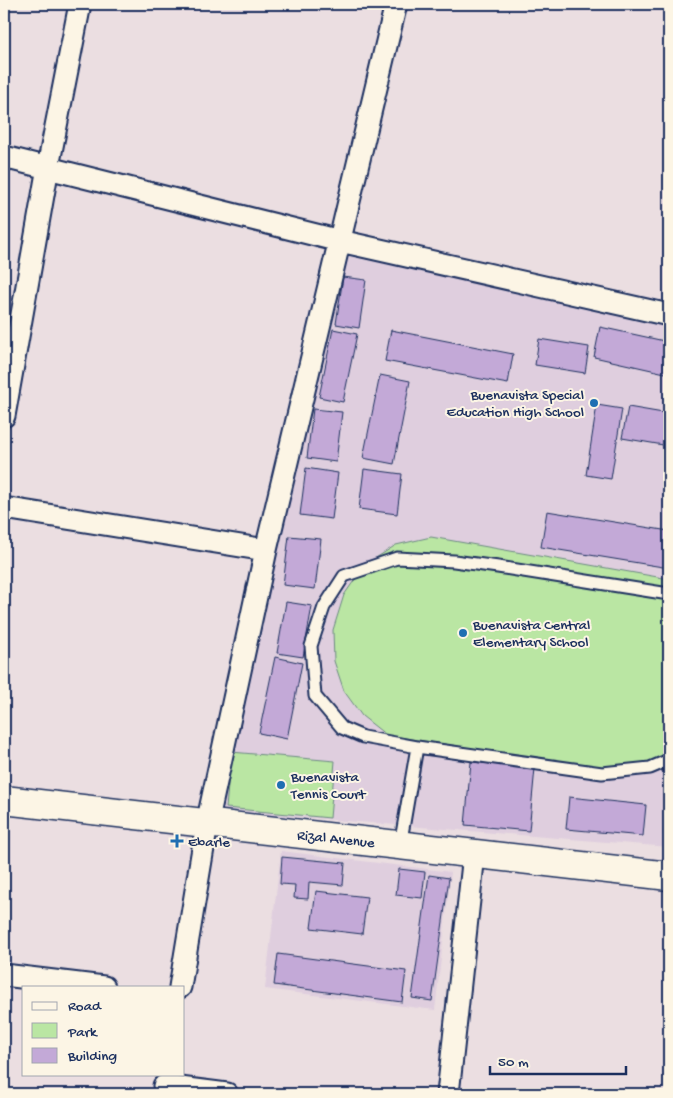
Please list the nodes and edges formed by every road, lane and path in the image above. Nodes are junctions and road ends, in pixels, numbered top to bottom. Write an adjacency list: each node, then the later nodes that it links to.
1 (80, 4): 4 (street)
2 (396, 4): 5 (street)
3 (4, 157): 4 (street)
4 (48, 167): 5 (street); 7 (street)
5 (340, 241): 6 (street); 9 (street)
6 (669, 315)
7 (4, 416)
8 (4, 508): 9 (street)
9 (266, 550): 14 (street)
10 (669, 594): 11 (lane)
11 (417, 747): 12 (lane); 15 (lane)
12 (669, 760)
13 (4, 800): 14 (street, Rizal Avenue)
14 (207, 824): 15 (street, Rizal Avenue); 20 (street)
15 (400, 846): 16 (street, Rizal Avenue)
16 (474, 854): 17 (street, Rizal Avenue); 23 (street)
17 (669, 876)
18 (4, 975): 19 (street)
19 (96, 986)
20 (180, 986)
21 (164, 1085): 22 (street)
22 (227, 1094)
23 (448, 1094)

